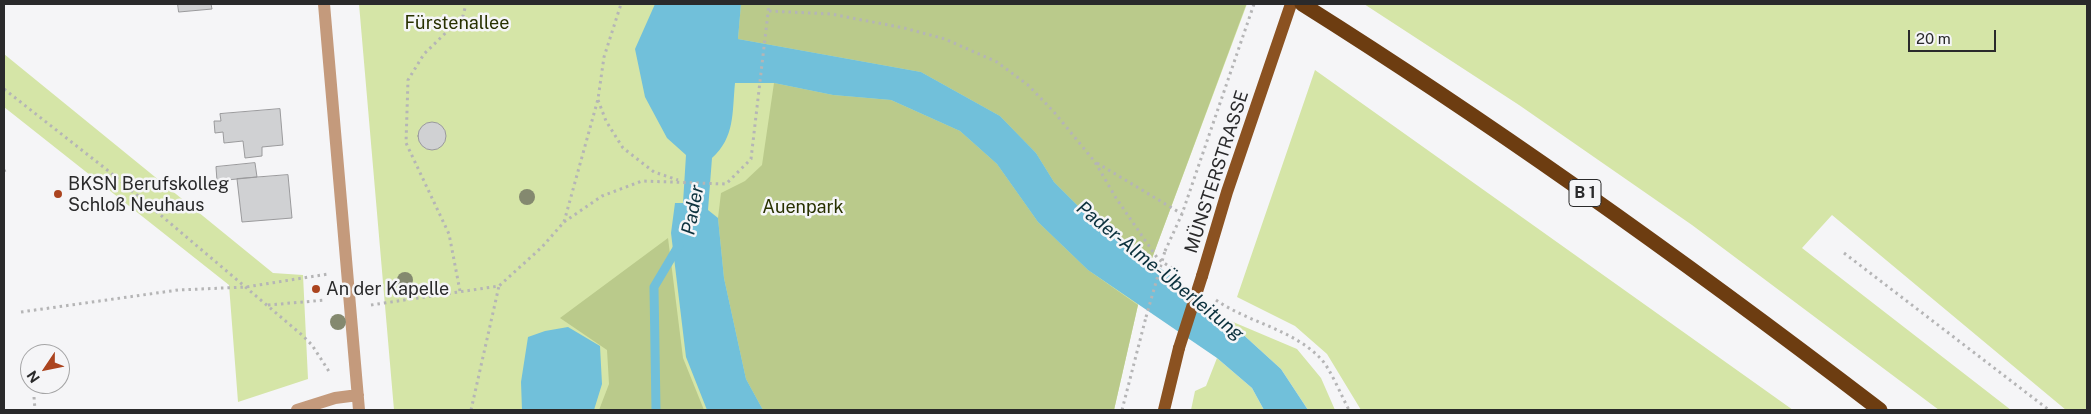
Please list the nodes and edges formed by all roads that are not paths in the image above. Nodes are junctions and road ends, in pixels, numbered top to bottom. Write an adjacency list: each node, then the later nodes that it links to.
1 (324, 4): 4 (street)
2 (1291, 4): 7 (main road, MÜNSTERSTRASSE, bridge)
3 (1302, 4): 8 (highway, B 1)
4 (358, 395): 5 (street); 6 (street)
5 (297, 410)
6 (359, 410)
7 (1164, 410)
8 (1880, 410)

